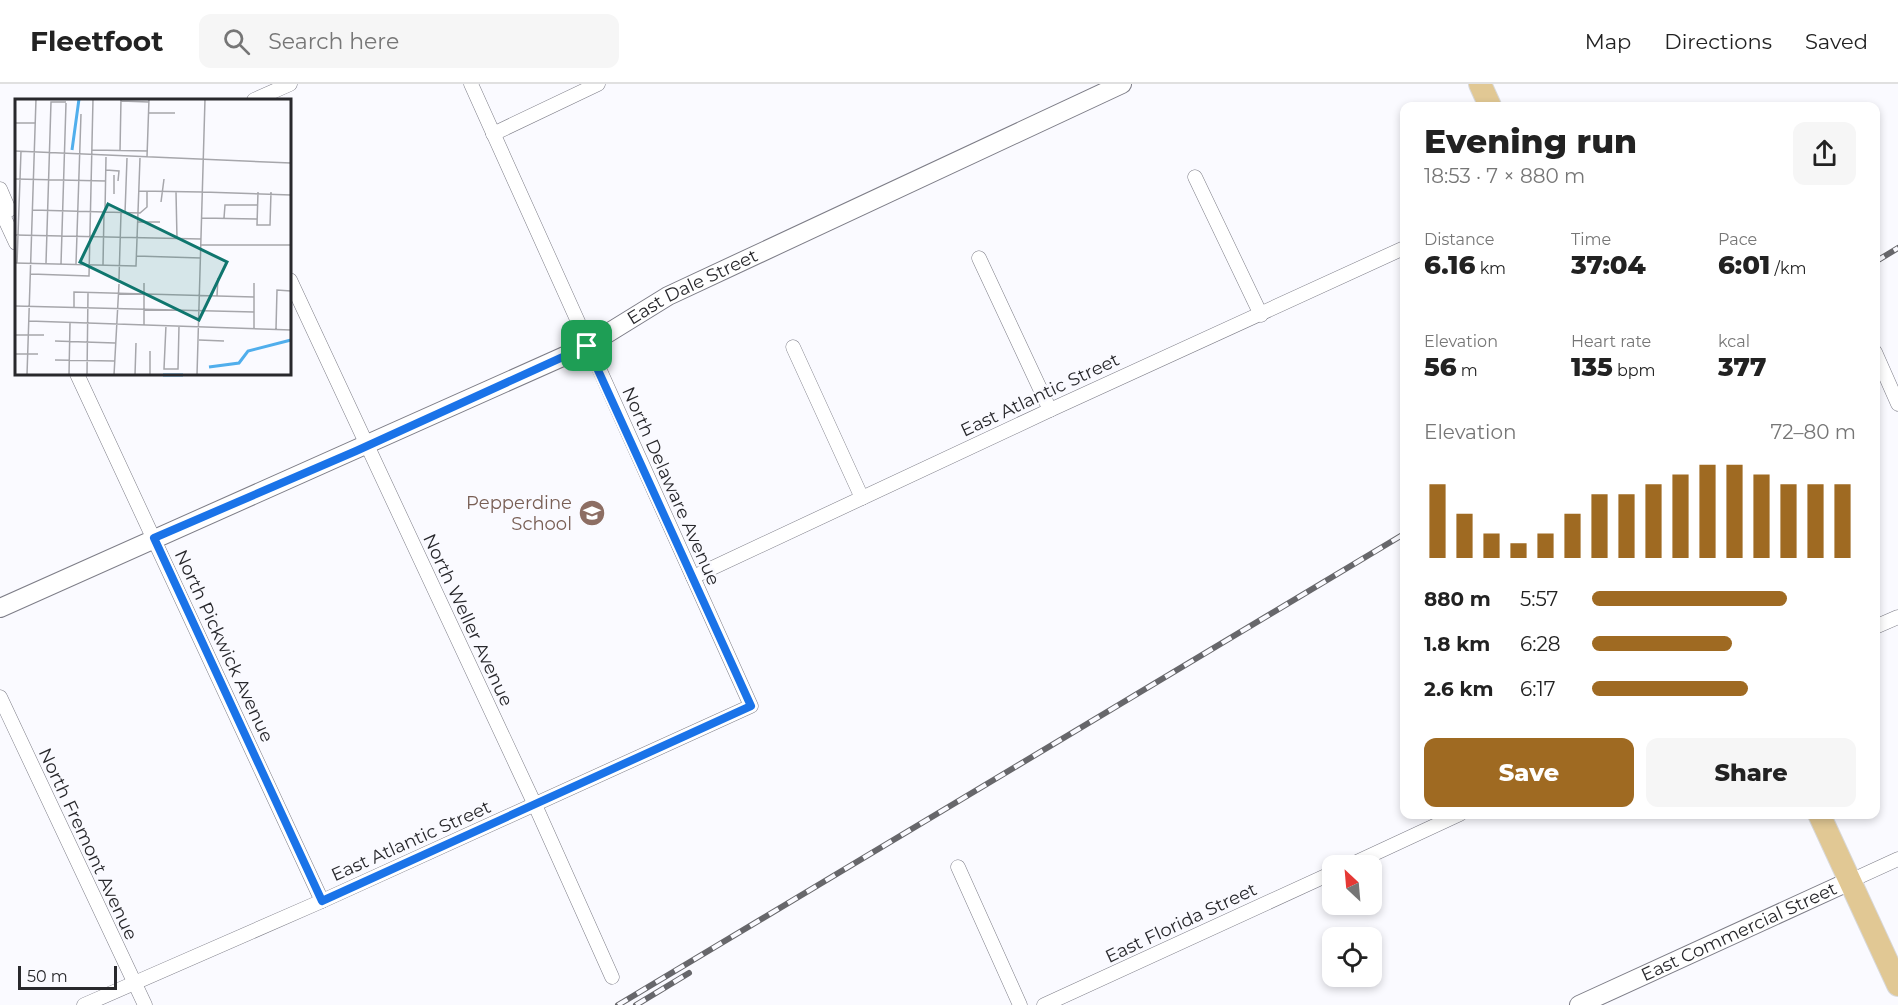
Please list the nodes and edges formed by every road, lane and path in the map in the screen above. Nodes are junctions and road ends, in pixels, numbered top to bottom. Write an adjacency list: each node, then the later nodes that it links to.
1 (290, 84): 6 (street)
2 (471, 84): 9 (street, North Delaware Avenue)
3 (598, 84): 9 (street)
4 (1122, 84): 7 (street, East Dale Street)
5 (1480, 84): 8 (main road)
6 (266, 89)
7 (1097, 89): 18 (street, East Dale Street)
8 (1488, 102)
9 (493, 134): 18 (street, North Delaware Avenue)
10 (1195, 177): 17 (street)
11 (0, 189): 12 (street)
12 (7, 211): 13 (street)
13 (15, 239)
14 (1400, 250): 17 (street, East Atlantic Street)
15 (979, 258): 23 (street)
16 (291, 282): 24 (street, North Weller Avenue)
17 (1261, 315): 23 (street, East Atlantic Street)
18 (587, 346): 24 (street, East Dale Street); 27 (street, North Delaware Avenue)
19 (793, 347): 25 (street)
20 (1880, 363): 22 (street)
21 (77, 375): 26 (street, North Pickwick Avenue)
22 (1898, 404)
23 (1050, 410): 25 (street, East Atlantic Street)
24 (366, 446): 26 (street, East Dale Street); 33 (street, North Weller Avenue)
25 (862, 498): 27 (street, East Atlantic Street)
26 (154, 538): 28 (street, East Dale Street); 41 (street, North Pickwick Avenue)
27 (693, 577): 32 (street, North Delaware Avenue)
28 (0, 608)
29 (1898, 616): 30 (street)
30 (1880, 625)
31 (0, 698): 43 (street, North Fremont Avenue)
32 (751, 706): 33 (street, East Atlantic Street)
33 (535, 805): 41 (street, East Atlantic Street); 42 (street, North Weller Avenue)
34 (1449, 819): 36 (street)
35 (1821, 819): 40 (main road)
36 (1372, 855)
37 (1898, 859): 40 (street, East Commercial Street)
38 (958, 867): 47 (street)
39 (1322, 878): 48 (street, East Florida Street)
40 (1851, 881): 44 (main road); 49 (street, East Commercial Street)
41 (322, 901): 43 (street, East Atlantic Street)
42 (612, 977)
43 (134, 983): 45 (street, East Atlantic Street); 46 (street, North Fremont Avenue)
44 (1898, 985)
45 (84, 1005)
46 (145, 1005)
47 (1020, 1005)
48 (1044, 1005)
49 (1579, 1005)

